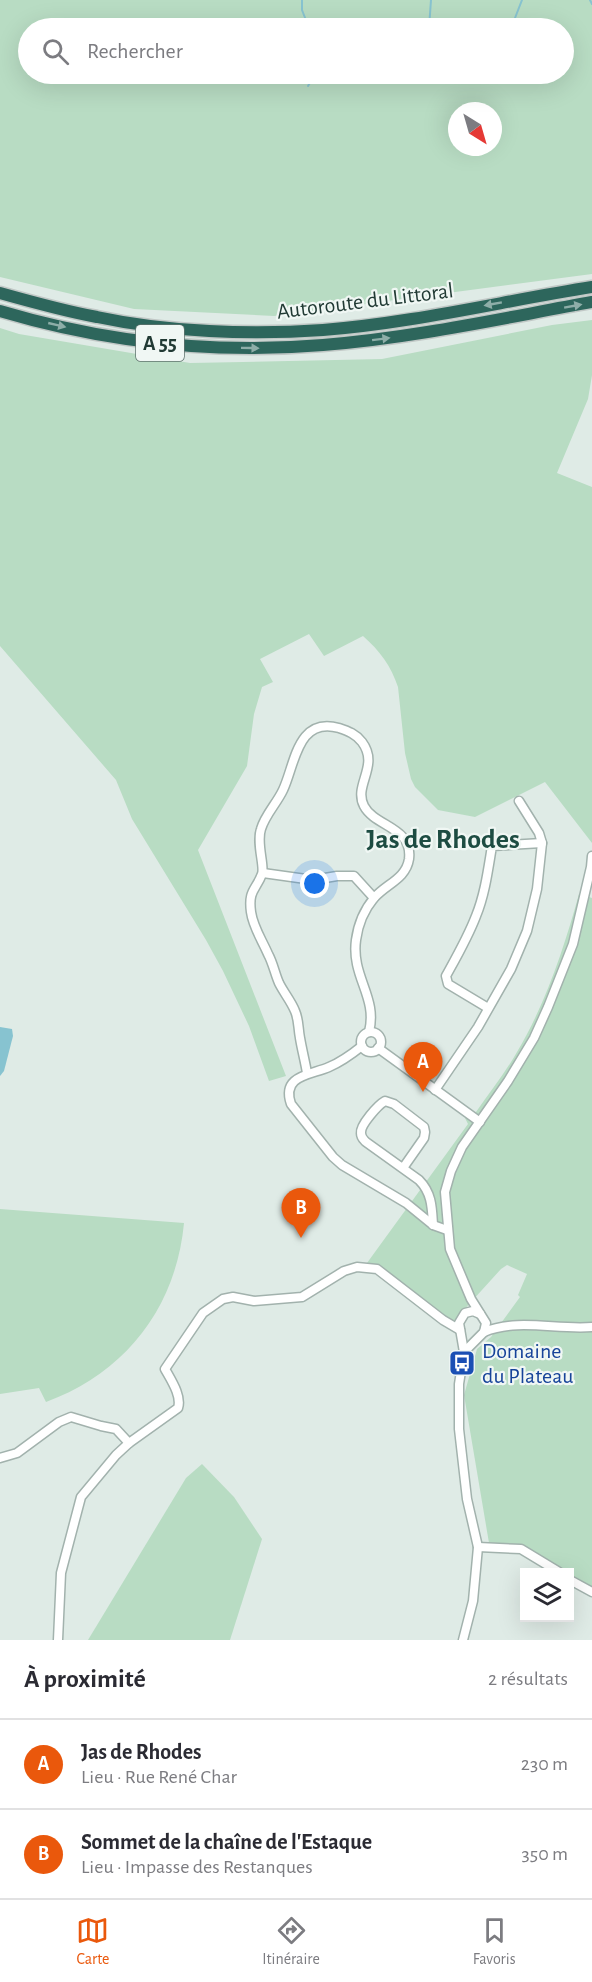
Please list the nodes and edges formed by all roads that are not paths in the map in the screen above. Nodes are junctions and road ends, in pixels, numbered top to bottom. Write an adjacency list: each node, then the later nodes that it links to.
1 (592, 287): 2 (highway, Autoroute du Littoral / A 55, one-way to 2)
2 (0, 293)
3 (592, 302): 4 (highway, Autoroute du Littoral / A 55, one-way to 3)
4 (0, 311)
5 (519, 801): 6 (street)
6 (542, 843): 10 (street); 10 (street)
7 (592, 856): 16 (street)
8 (263, 873): 9 (street); 9 (street); 14 (street)
9 (374, 898): 11 (street)
10 (488, 1008): 15 (street)
11 (369, 1032): 12 (street); 13 (street)
12 (362, 1046): 13 (street); 14 (street)
13 (378, 1048): 15 (street)
14 (307, 1073): 18 (street)
15 (435, 1090): 16 (street)
16 (480, 1122): 19 (street)
17 (403, 1168): 17 (street); 18 (street)
18 (433, 1225): 19 (street)
19 (447, 1230): 20 (street)
20 (471, 1299): 21 (street); 22 (street)
21 (469, 1311): 22 (street); 23 (street)
22 (480, 1314): 26 (street)
23 (460, 1320): 24 (street); 27 (street)
24 (448, 1324): 27 (street); 29 (street)
25 (592, 1327): 26 (street)
26 (482, 1331): 27 (street); 28 (street)
27 (461, 1332): 28 (street)
28 (464, 1352): 31 (street)
29 (129, 1443): 30 (street); 35 (street)
30 (0, 1458)
31 (478, 1547): 32 (street); 36 (street)
32 (552, 1568)
33 (574, 1582): 34 (street)
34 (592, 1592)
35 (58, 1640)
36 (463, 1640)

